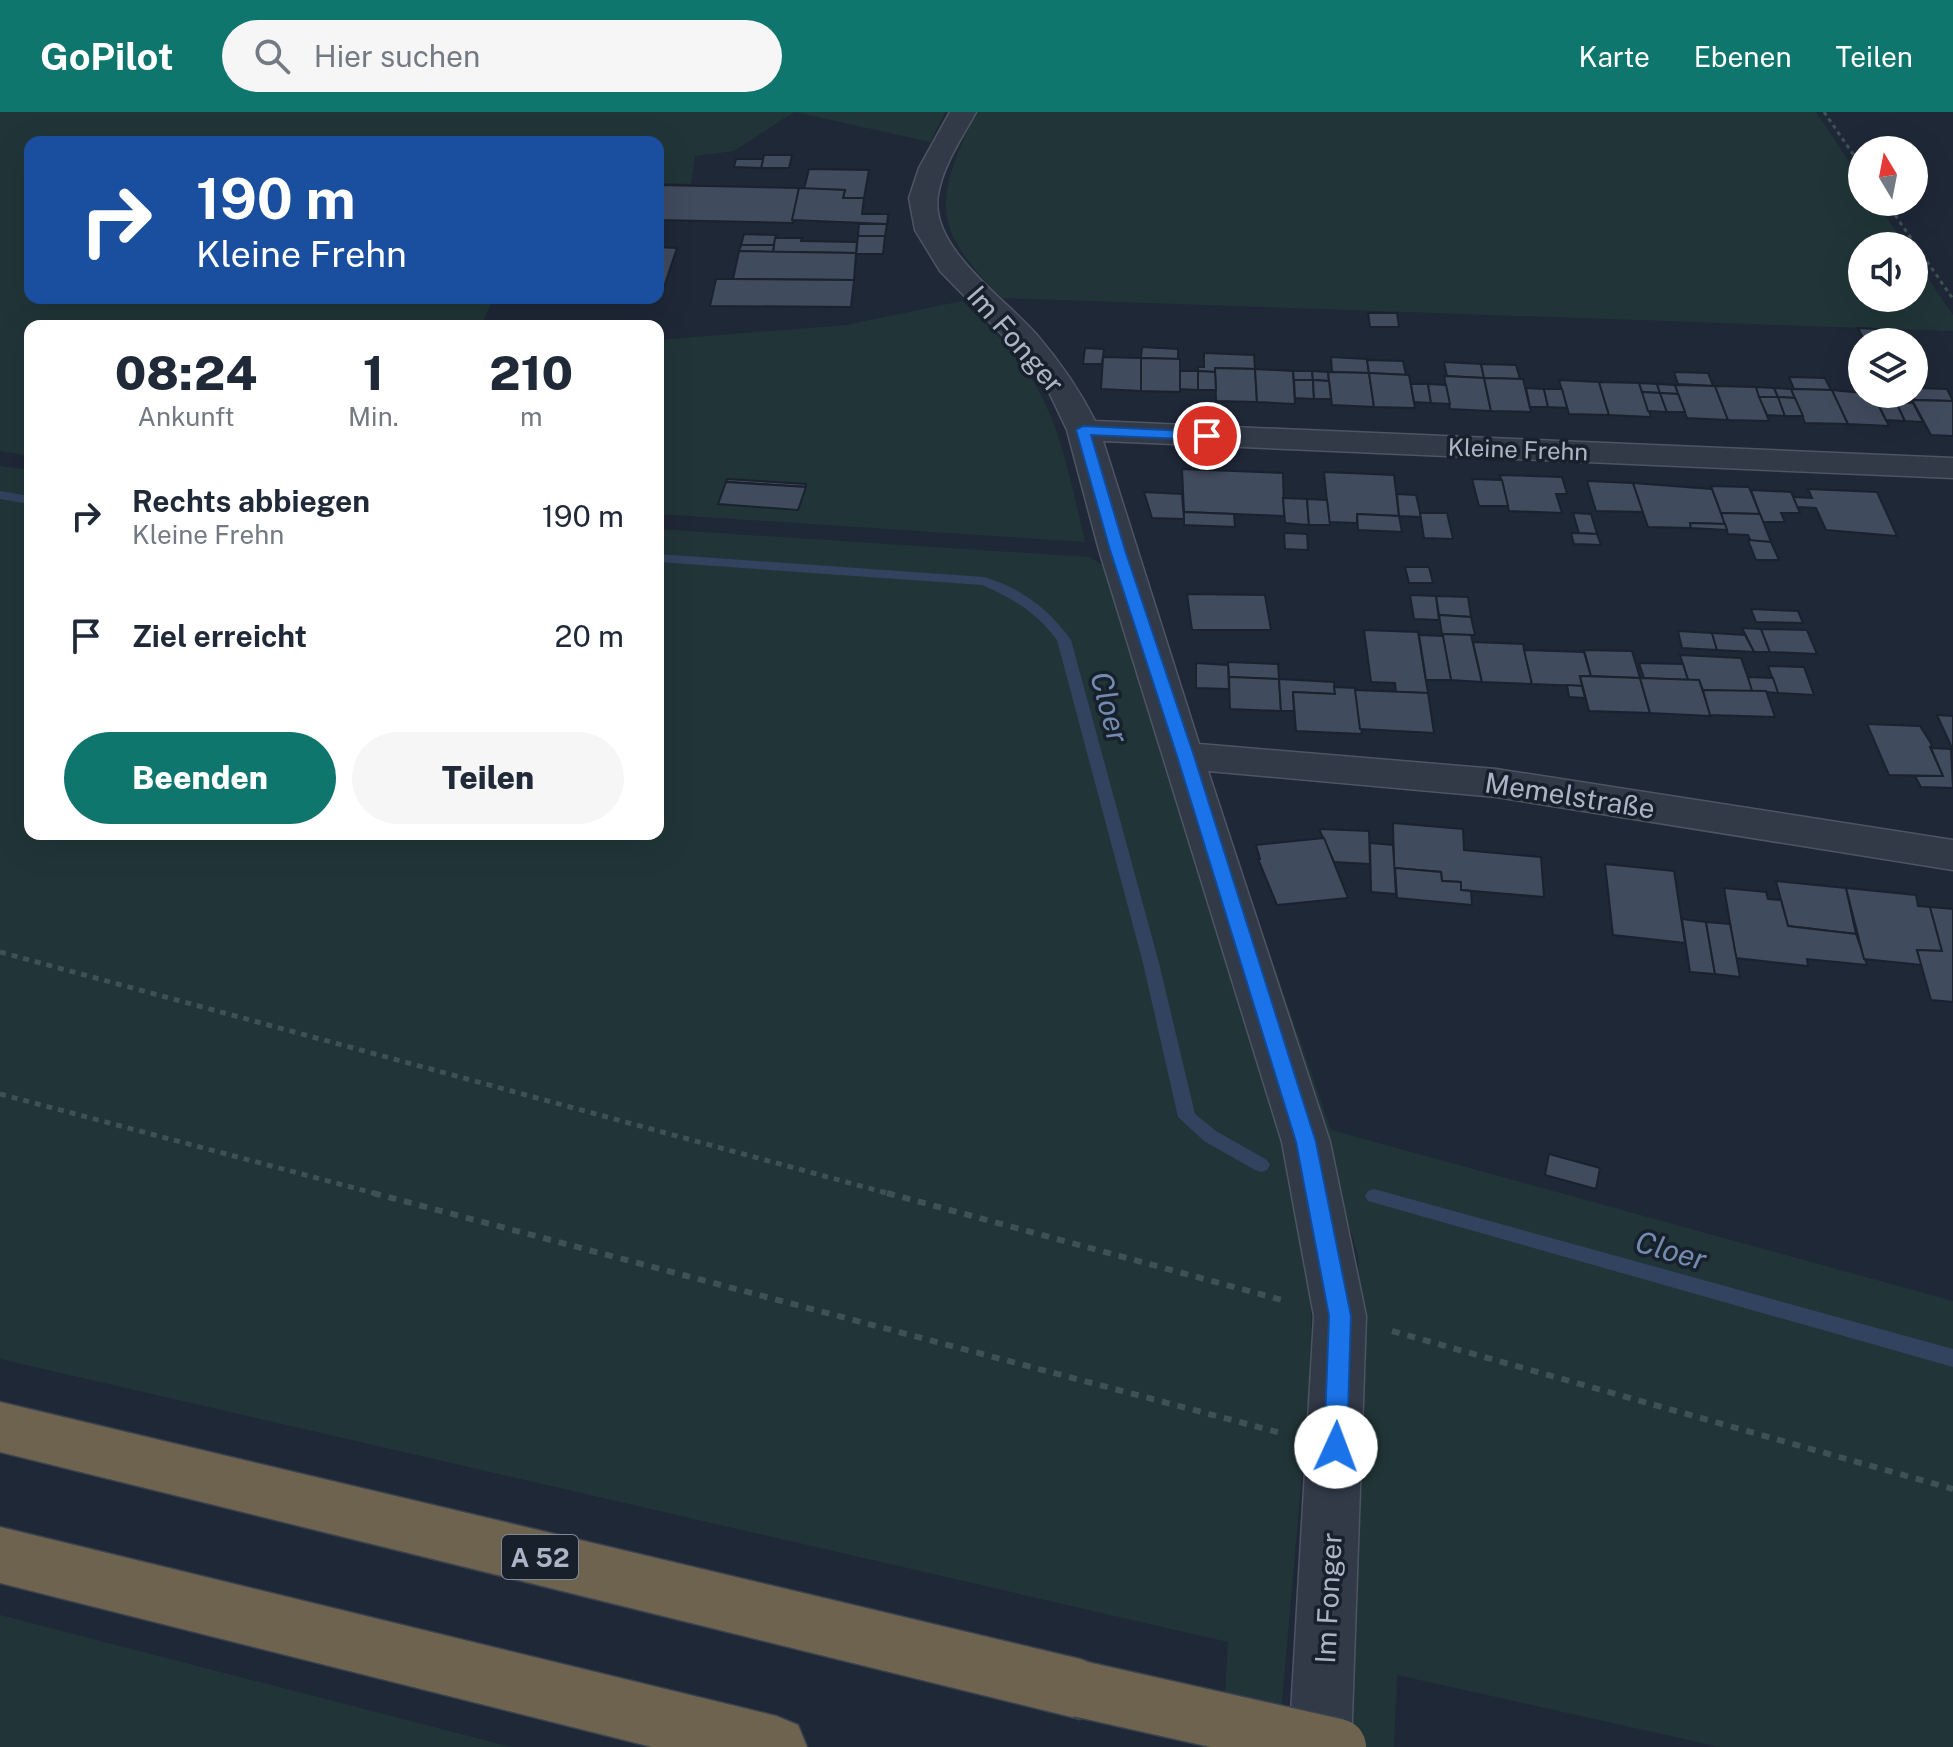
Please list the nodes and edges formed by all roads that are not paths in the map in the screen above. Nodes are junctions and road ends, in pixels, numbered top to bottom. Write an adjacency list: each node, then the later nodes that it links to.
1 (963, 112): 2 (street, Im Fonger)
2 (1083, 430): 3 (street, Kleine Frehn); 4 (street, Im Fonger)
3 (1953, 468)
4 (1185, 756): 5 (street, Memelstraße); 9 (street, Im Fonger)
5 (1953, 855)
6 (0, 1427): 10 (highway, A 52, bridge)
7 (0, 1555): 8 (highway)
8 (776, 1747)
9 (1320, 1747)
10 (1338, 1747)

